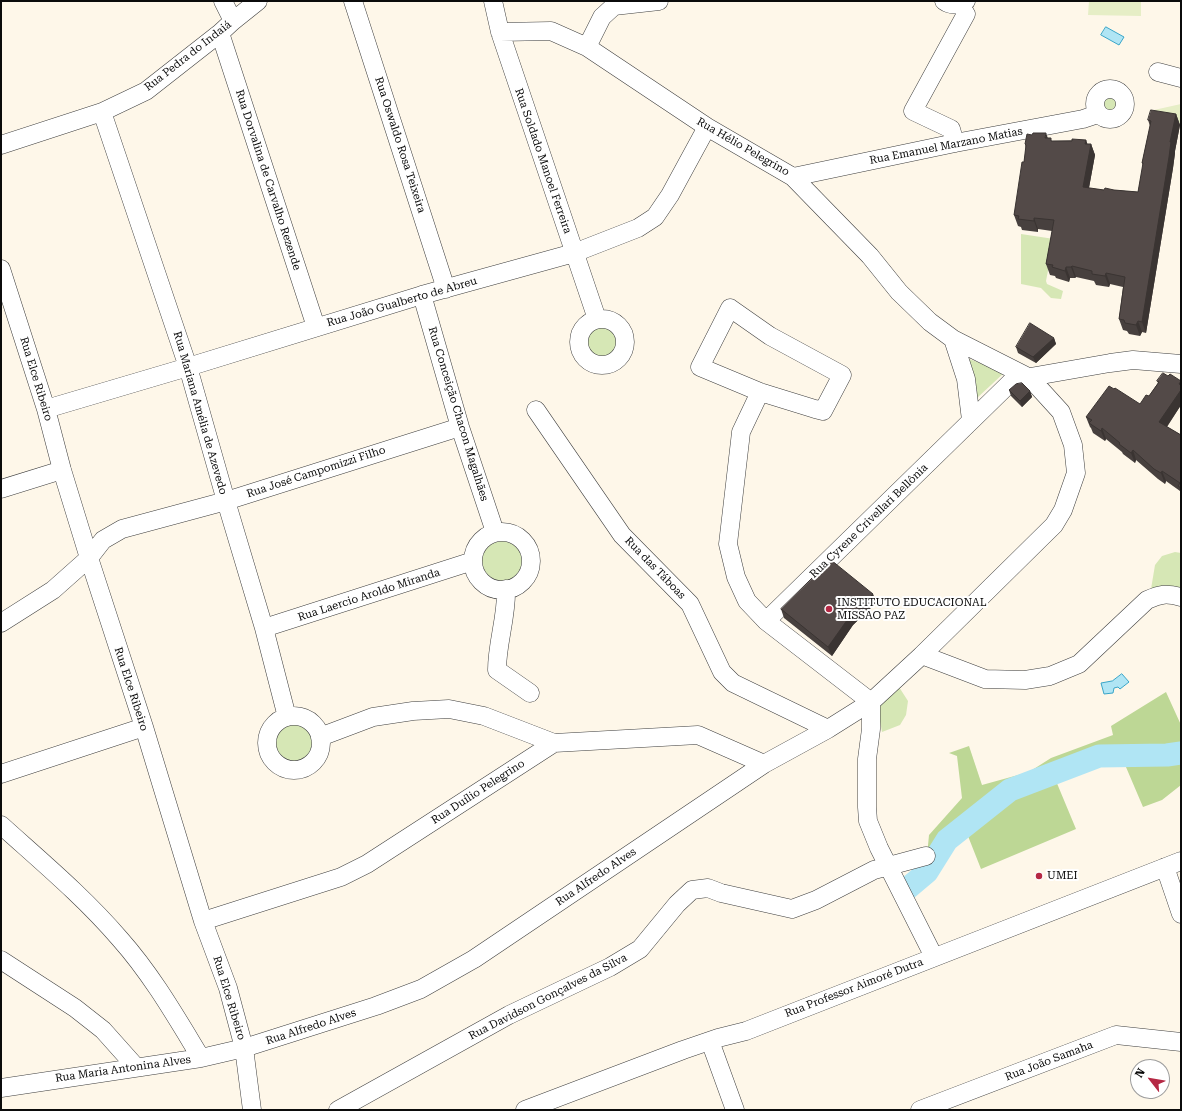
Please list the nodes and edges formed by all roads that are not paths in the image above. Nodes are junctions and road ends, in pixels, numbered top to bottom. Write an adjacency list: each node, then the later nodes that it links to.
1 (223, 1): 8 (street)
2 (258, 1): 8 (street, Rua Pedra do Indaiá)
3 (353, 1): 22 (street, Rua Oswaldo Rosa Teixeira)
4 (493, 1): 9 (street, Rua Soldado Manoel Ferreira)
5 (659, 1): 11 (street)
6 (944, 1): 7 (street)
7 (966, 8): 17 (street)
8 (233, 21): 10 (street, Rua Pedra do Indaiá)
9 (500, 32): 11 (street, Rua Hélio Pelegrino); 20 (street, Rua Soldado Manoel Ferreira)
10 (220, 33): 14 (street, Rua Pedra do Indaiá); 25 (street, Rua Dorvalina de Carvalho Rezende)
11 (587, 47): 16 (street, Rua Hélio Pelegrino)
12 (1158, 72): 13 (street)
13 (1181, 78)
14 (102, 112): 18 (street, Rua Pedra do Indaiá); 28 (street, Rua Mariana Amélia de Azevedo)
15 (1098, 114): 17 (street, Rua Emanuel Marzano Matias)
16 (707, 127): 19 (street, Rua Hélio Pelegrino); 20 (street, Rua João Gualberto de Abreu)
17 (955, 143): 19 (street, Rua Emanuel Marzano Matias)
18 (1, 145)
19 (793, 177): 26 (street, Rua Hélio Pelegrino)
20 (574, 253): 22 (street, Rua João Gualberto de Abreu); 24 (street, Rua Soldado Manoel Ferreira)
21 (1, 269): 31 (street, Rua Elce Ribeiro)
22 (446, 289): 23 (street, Rua João Gualberto de Abreu)
23 (422, 295): 25 (street, Rua João Gualberto de Abreu); 34 (street, Rua Conceição Chacon Magalhães)
24 (596, 319)
25 (316, 327): 28 (street, Rua João Gualberto de Abreu)
26 (953, 339): 29 (street, Rua Hélio Pelegrino); 33 (street)
27 (1181, 364): 29 (street, Rua Cyrene Crivellari Bellônia)
28 (188, 367): 31 (street, Rua João Gualberto de Abreu); 37 (street, Rua Mariana Amélia de Azevedo)
29 (1030, 378): 33 (street, Rua Cyrene Crivellari Bellônia); 46 (street, Rua Alfredo Alves)
30 (760, 392): 30 (street); 43 (street)
31 (46, 409): 35 (street, Rua Elce Ribeiro)
32 (536, 410): 51 (street, Rua das Táboas)
33 (972, 420): 43 (street, Rua Cyrene Crivellari Bellônia)
34 (460, 427): 37 (street, Rua José Campomizzi Filho); 38 (street, Rua Conceição Chacon Magalhães)
35 (62, 470): 36 (street); 39 (street, Rua Elce Ribeiro)
36 (1, 489)
37 (226, 501): 39 (street, Rua José Campomizzi Filho); 45 (street, Rua Mariana Amélia de Azevedo)
38 (495, 532): 40 (street); 41 (street)
39 (89, 558): 44 (street, Rua José Campomizzi Filho); 50 (street, Rua Elce Ribeiro)
40 (473, 561): 41 (street); 45 (street, Rua Laercio Aroldo Miranda)
41 (506, 589): 47 (street)
42 (1176, 595): 46 (street)
43 (766, 621): 48 (street)
44 (1, 623)
45 (264, 628): 49 (street, Rua Mariana Amélia de Azevedo)
46 (922, 655): 48 (street, Rua Alfredo Alves)
47 (530, 693)
48 (871, 702): 51 (street, Rua Alfredo Alves); 59 (street)
49 (287, 717): 52 (street); 52 (street)
50 (144, 727): 55 (street); 61 (street, Rua Elce Ribeiro)
51 (828, 729): 54 (street, Rua Alfredo Alves)
52 (320, 737): 53 (street)
53 (554, 743): 54 (street, Rua Duílio Pelegrino); 61 (street, Rua Duílio Pelegrino)
54 (764, 764): 66 (street, Rua Alfredo Alves)
55 (1, 774)
56 (1, 825): 67 (street)
57 (926, 856): 59 (street, Rua Davidson Gonçalves da Silva)
58 (1173, 864): 60 (street); 62 (street, Rua Professor Aimoré Dutra)
59 (888, 866): 62 (street); 71 (street, Rua Davidson Gonçalves da Silva)
60 (1181, 914)
61 (203, 921): 66 (street, Rua Elce Ribeiro)
62 (934, 957): 64 (street, Rua Professor Aimoré Dutra)
63 (1, 960): 68 (street)
64 (710, 1041): 72 (street, Rua Professor Aimoré Dutra); 73 (street)
65 (1181, 1042): 74 (street, Rua João Samaha)
66 (244, 1048): 67 (street, Rua Maria Antonina Alves); 70 (street, Rua Elce Ribeiro)
67 (201, 1058): 68 (street, Rua Maria Antonina Alves)
68 (136, 1066): 69 (street, Rua Maria Antonina Alves)
69 (1, 1088)
70 (252, 1110)
71 (338, 1110)
72 (525, 1110)
73 (735, 1110)
74 (920, 1110)

